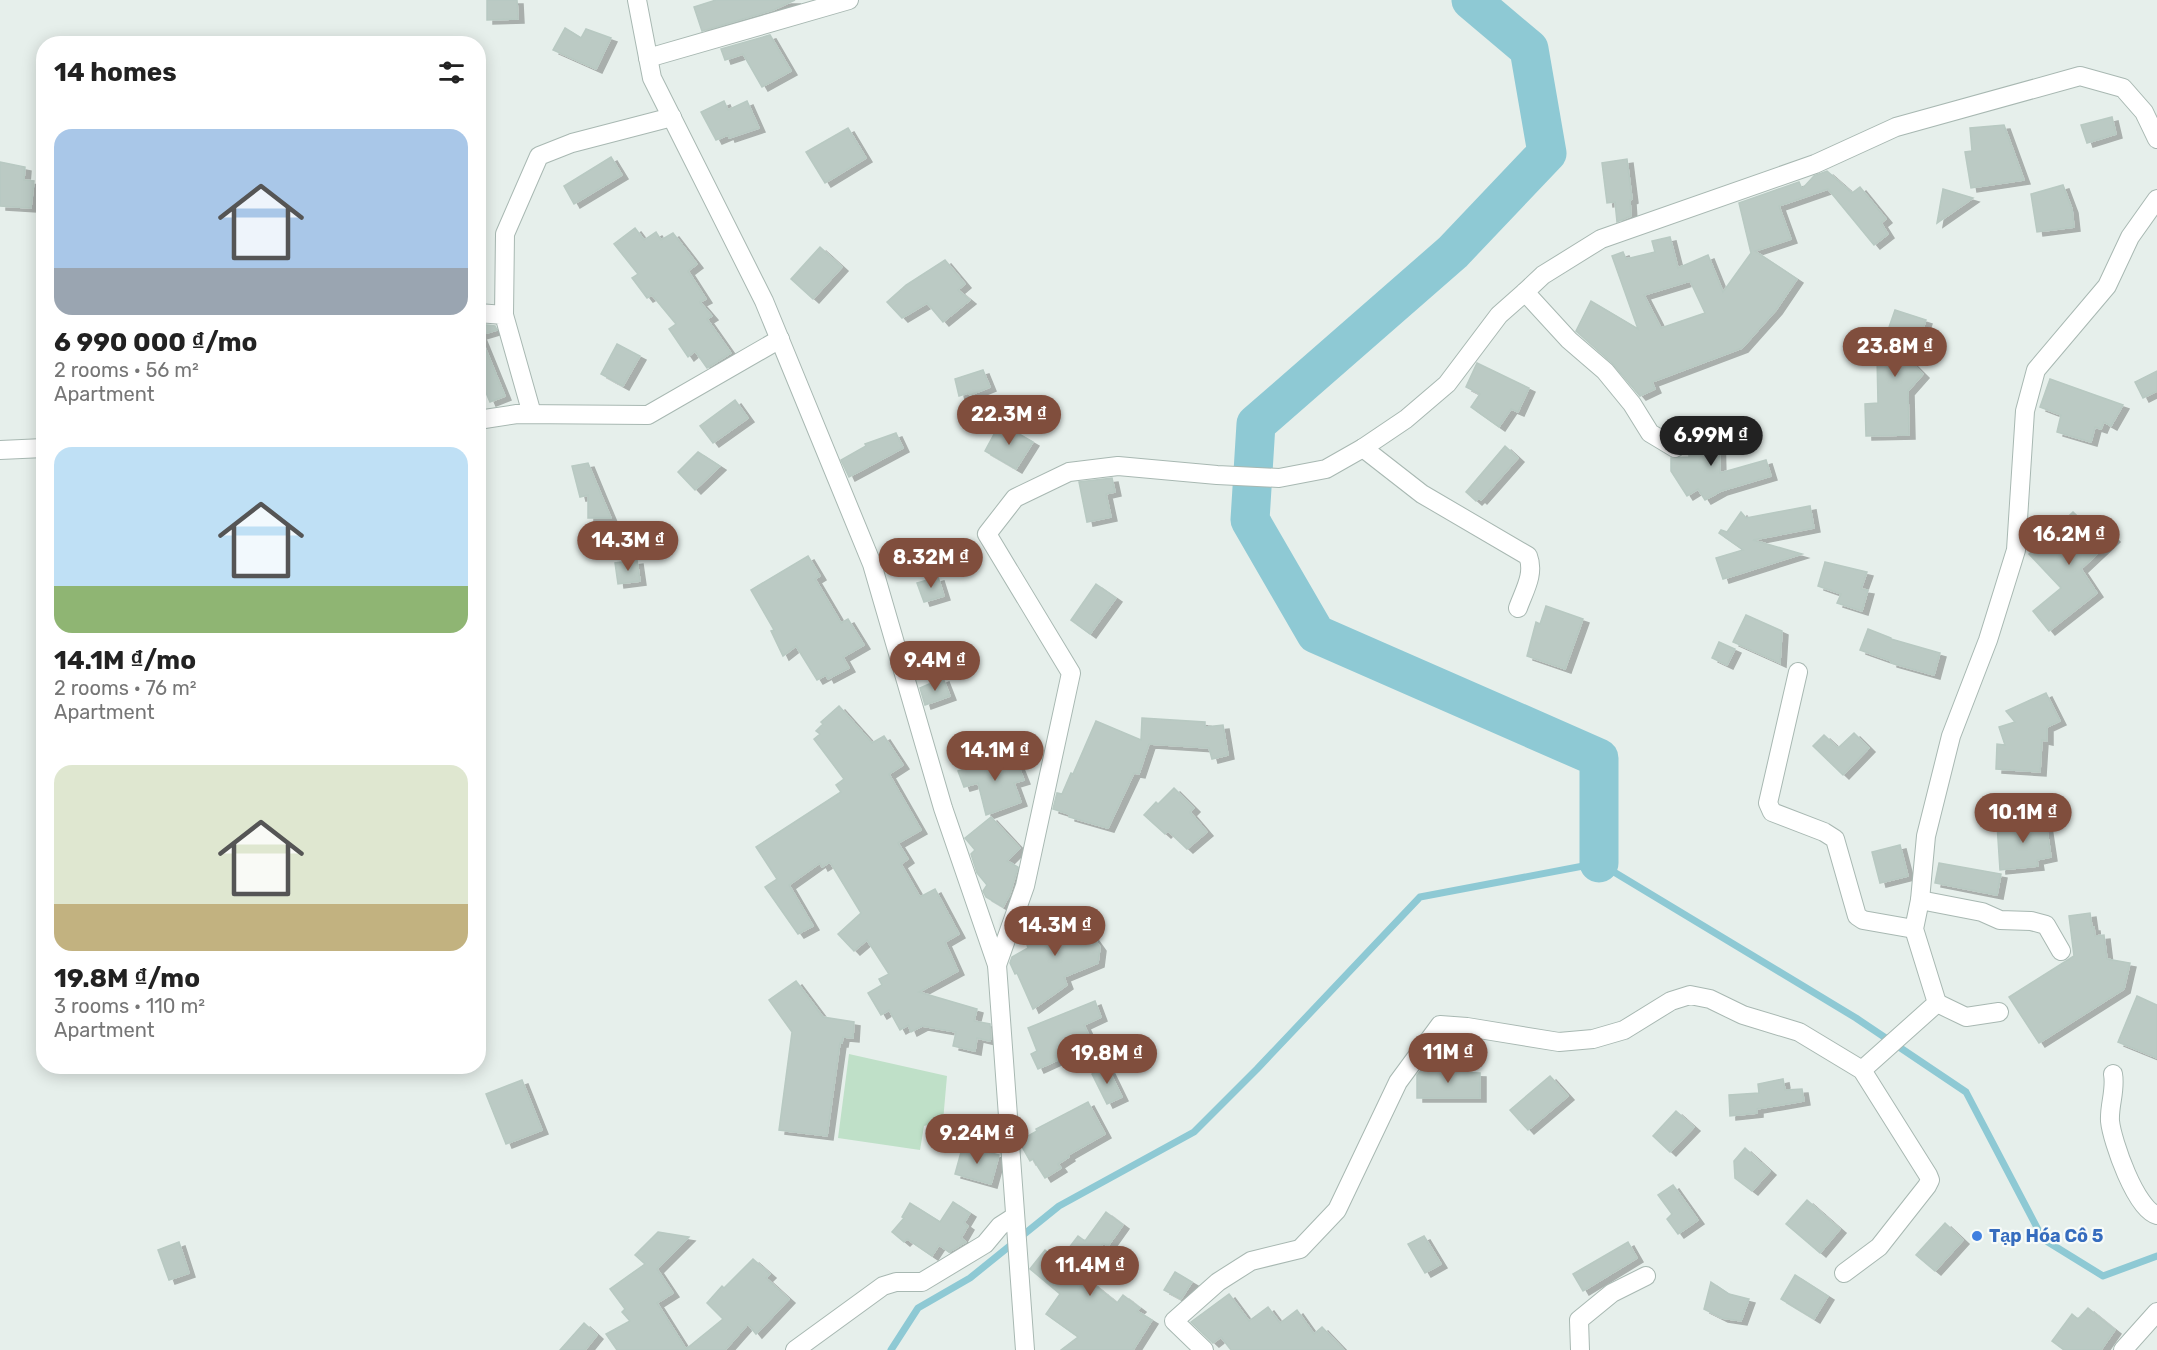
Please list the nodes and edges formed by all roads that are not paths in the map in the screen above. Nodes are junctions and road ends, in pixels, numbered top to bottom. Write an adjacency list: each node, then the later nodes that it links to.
1 (637, 0): 3 (street)
2 (849, 0): 3 (street)
3 (648, 58): 4 (street)
4 (672, 117): 9 (street); 10 (street)
5 (2157, 139): 7 (street)
6 (2157, 200): 19 (street)
7 (1525, 292): 14 (street); 15 (street)
8 (486, 314): 9 (street)
9 (504, 315): 11 (street)
10 (780, 339): 11 (street); 22 (street)
11 (532, 414): 12 (street)
12 (486, 419)
13 (36, 448): 16 (street)
14 (1363, 448): 17 (street); 22 (street)
15 (1675, 448)
16 (0, 450)
17 (1518, 608)
18 (1798, 672): 20 (street)
19 (1920, 900): 20 (street); 21 (street)
20 (1914, 929): 23 (street)
21 (2061, 951)
22 (997, 964): 28 (street)
23 (1937, 1003): 24 (street); 25 (street)
24 (1998, 1012)
25 (1862, 1070): 29 (street); 34 (street)
26 (2113, 1074): 27 (street)
27 (2157, 1215)
28 (1014, 1221): 32 (street); 33 (street)
29 (1844, 1273)
30 (1646, 1276): 35 (street)
31 (2157, 1312): 36 (street)
32 (795, 1350)
33 (1025, 1350)
34 (1204, 1350)
35 (1580, 1350)
36 (2123, 1350)

